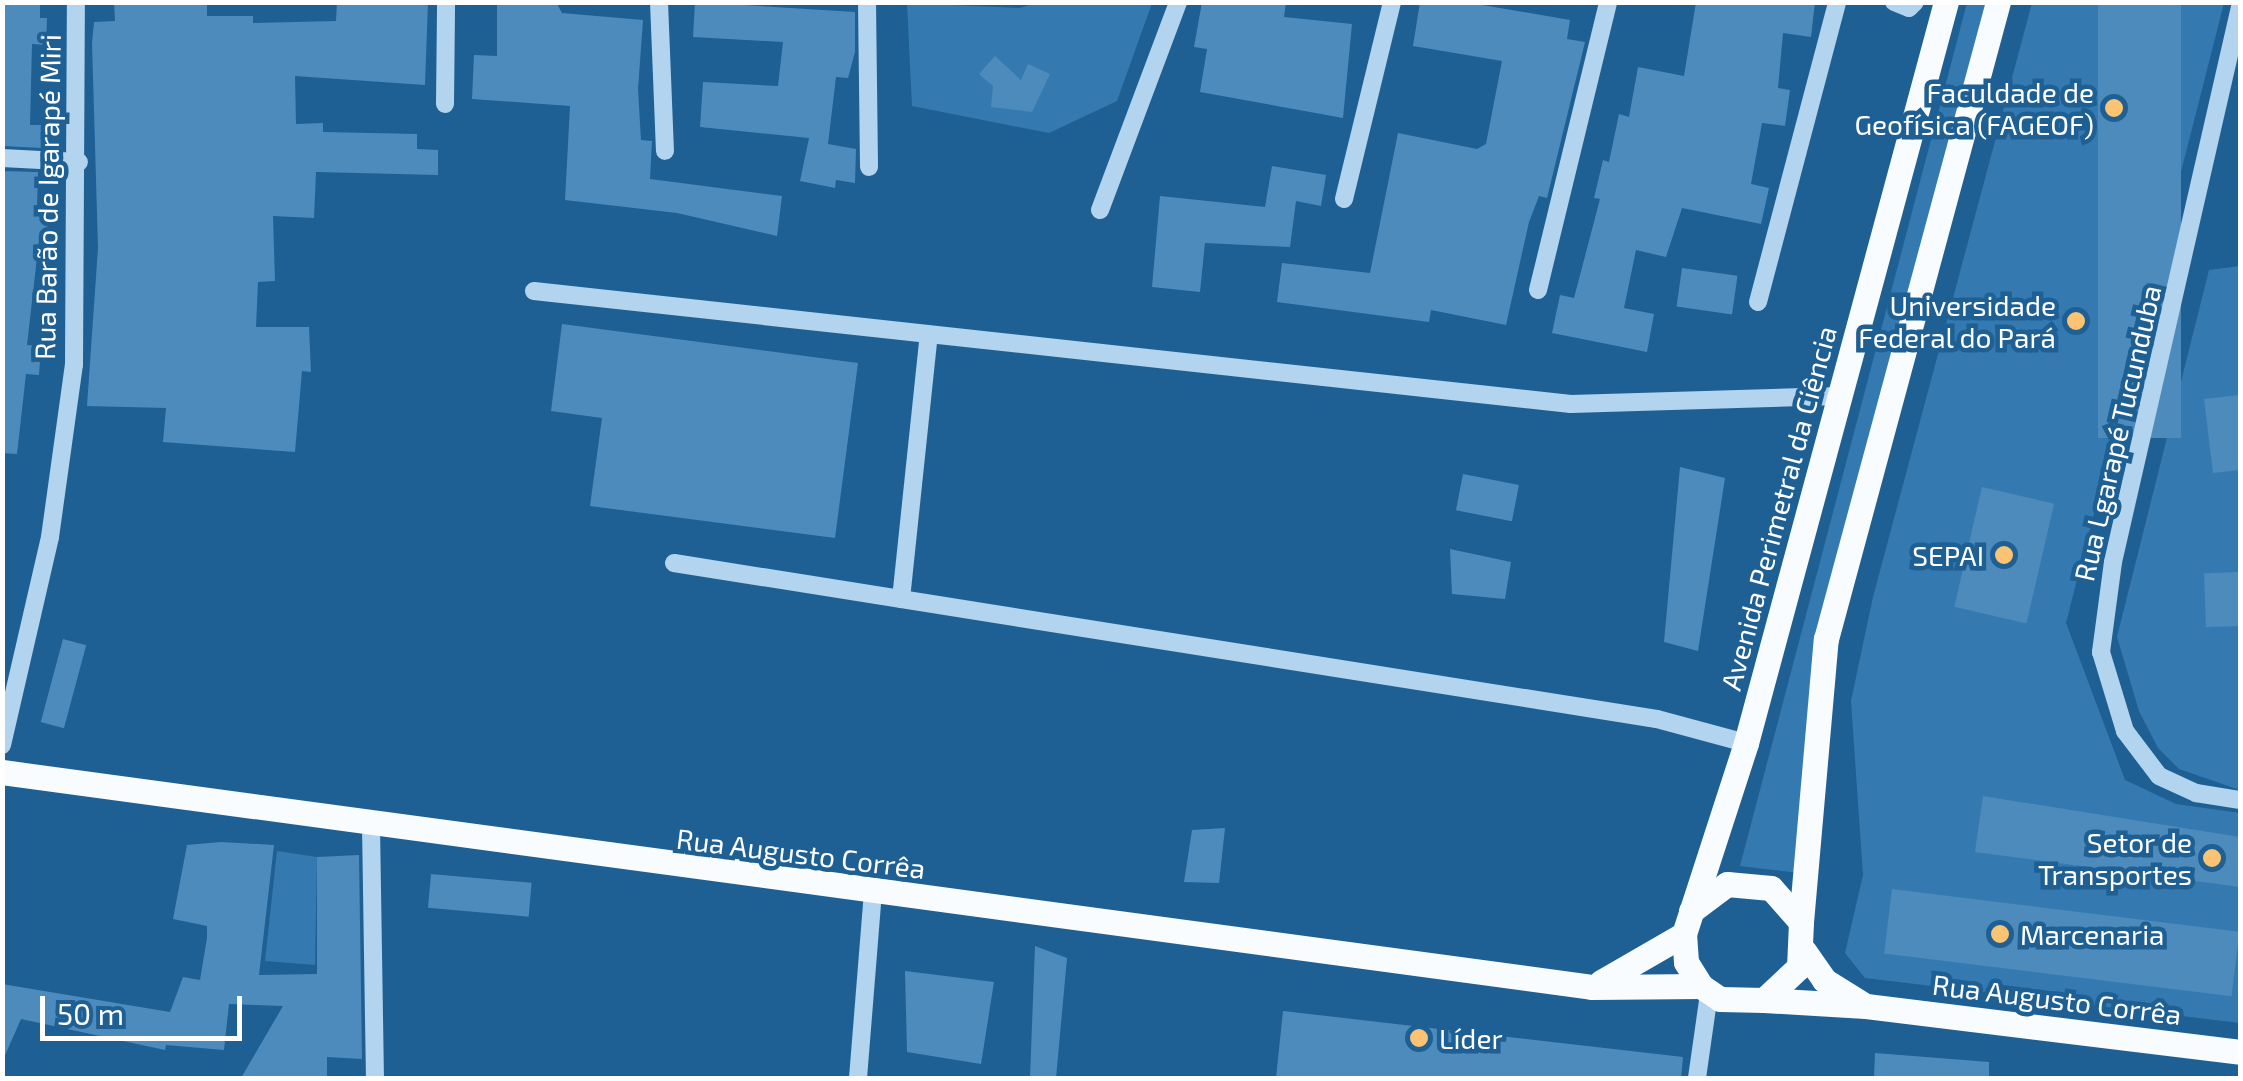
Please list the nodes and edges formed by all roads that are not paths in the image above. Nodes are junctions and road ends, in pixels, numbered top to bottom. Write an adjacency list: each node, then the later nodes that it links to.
1 (76, 2): 17 (street, Rua Barão de Igarapé Miri)
2 (446, 2): 14 (street)
3 (660, 2): 15 (street)
4 (866, 2): 18 (street)
5 (1178, 2): 20 (street)
6 (1392, 2): 19 (street)
7 (1608, 2): 21 (street)
8 (1837, 2): 23 (street)
9 (1894, 2): 10 (street)
10 (1915, 2)
11 (1946, 2): 25 (main road, Avenida Perimetral da Ciência)
12 (1998, 2): 35 (main road)
13 (2240, 7): 31 (street, Rua Lgarapé Tucunduba)
14 (445, 104)
15 (665, 151)
16 (2, 158): 17 (street)
17 (79, 162): 29 (street, Rua Barão de Igarapé Miri)
18 (870, 167)
19 (1344, 199)
20 (1100, 210)
21 (1538, 290)
22 (534, 291): 24 (street)
23 (1758, 302)
24 (928, 334): 25 (street); 27 (street)
25 (1839, 396): 28 (main road, Avenida Perimetral da Ciência)
26 (674, 563): 27 (street)
27 (901, 599): 28 (street)
28 (1746, 744): 34 (main road, Avenida Perimetral da Ciência)
29 (2, 745)
30 (2, 772): 32 (main road, Rua Augusto Corrêa)
31 (2240, 800)
32 (371, 826): 33 (main road, Rua Augusto Corrêa); 42 (street)
33 (873, 894): 37 (main road, Rua Augusto Corrêa); 43 (street)
34 (1688, 922): 35 (main road); 37 (main road); 38 (main road)
35 (1801, 922): 36 (main road)
36 (1804, 951): 39 (main road); 40 (main road, Rua Augusto Corrêa)
37 (1592, 987): 38 (main road, Rua Augusto Corrêa)
38 (1705, 990): 39 (main road); 44 (street)
39 (1764, 1000): 40 (main road, Rua Augusto Corrêa)
40 (1866, 1006): 41 (main road, Rua Augusto Corrêa)
41 (2240, 1052)
42 (375, 1078)
43 (858, 1078)
44 (1698, 1078)

